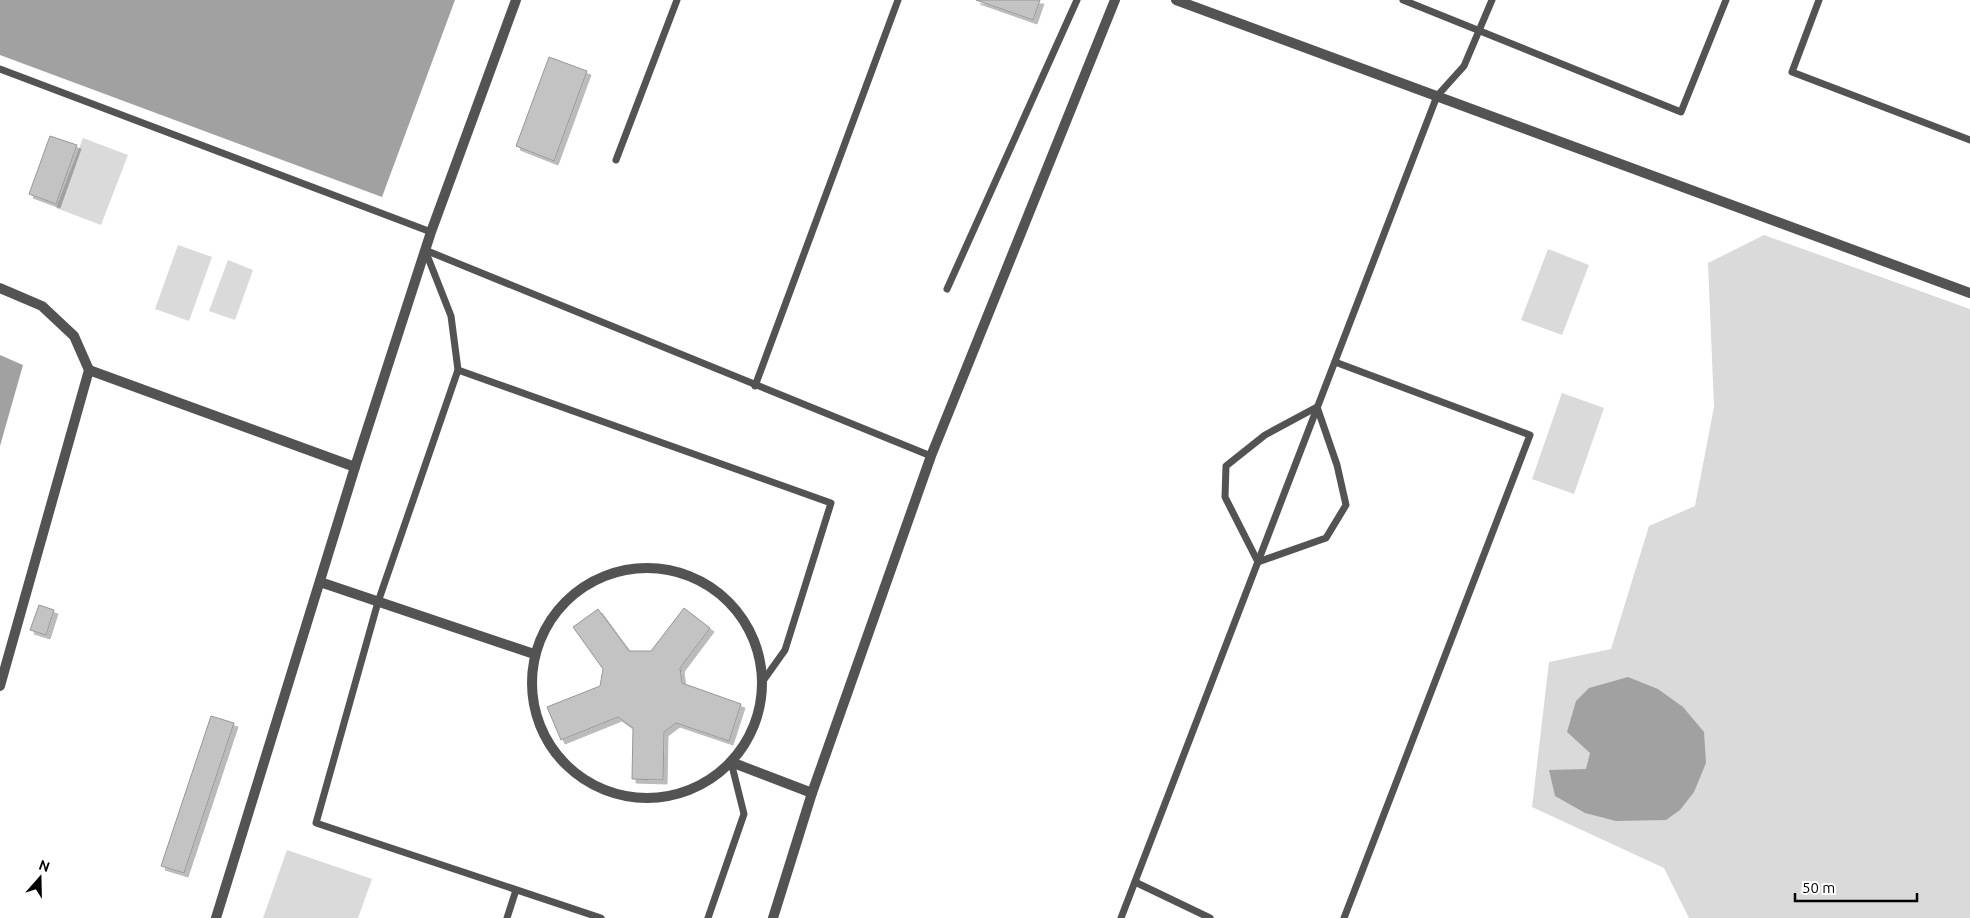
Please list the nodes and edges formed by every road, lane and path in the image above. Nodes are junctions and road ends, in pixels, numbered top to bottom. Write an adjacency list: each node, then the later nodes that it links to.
1 (516, 0): 16 (street)
2 (677, 0): 15 (lane)
3 (898, 0): 24 (lane)
4 (1077, 0): 19 (lane)
5 (1115, 0): 26 (street)
6 (1176, 0): 13 (street)
7 (1403, 0): 11 (lane)
8 (1492, 0): 11 (lane)
9 (1726, 0): 11 (lane)
10 (1820, 0): 14 (lane)
11 (1479, 31): 13 (lane)
12 (0, 69): 16 (lane)
13 (1437, 96): 20 (street); 21 (lane)
14 (1970, 140)
15 (616, 160)
16 (431, 232): 17 (street)
17 (425, 250): 23 (lane); 24 (lane); 27 (street)
18 (0, 288): 22 (street)
19 (947, 290)
20 (1970, 294)
21 (1335, 362): 25 (lane); 45 (lane)
22 (89, 370): 27 (street); 33 (street)
23 (458, 370): 30 (lane); 32 (lane)
24 (755, 386): 26 (lane)
25 (1318, 407): 28 (lane); 28 (lane); 28 (lane)
26 (931, 456): 35 (street)
27 (355, 467): 29 (street)
28 (1258, 562): 36 (lane)
29 (320, 582): 30 (street); 38 (street)
30 (378, 602): 31 (street); 37 (lane)
31 (534, 654): 32 (street); 34 (street)
32 (763, 680): 34 (street)
33 (0, 686)
34 (731, 762): 35 (street); 41 (lane)
35 (812, 794): 42 (street)
36 (1135, 882): 43 (lane); 44 (lane)
37 (516, 890): 39 (lane); 40 (lane)
38 (216, 918)
39 (507, 918)
40 (601, 918)
41 (708, 918)
42 (773, 918)
43 (1121, 918)
44 (1210, 918)
45 (1344, 918)

